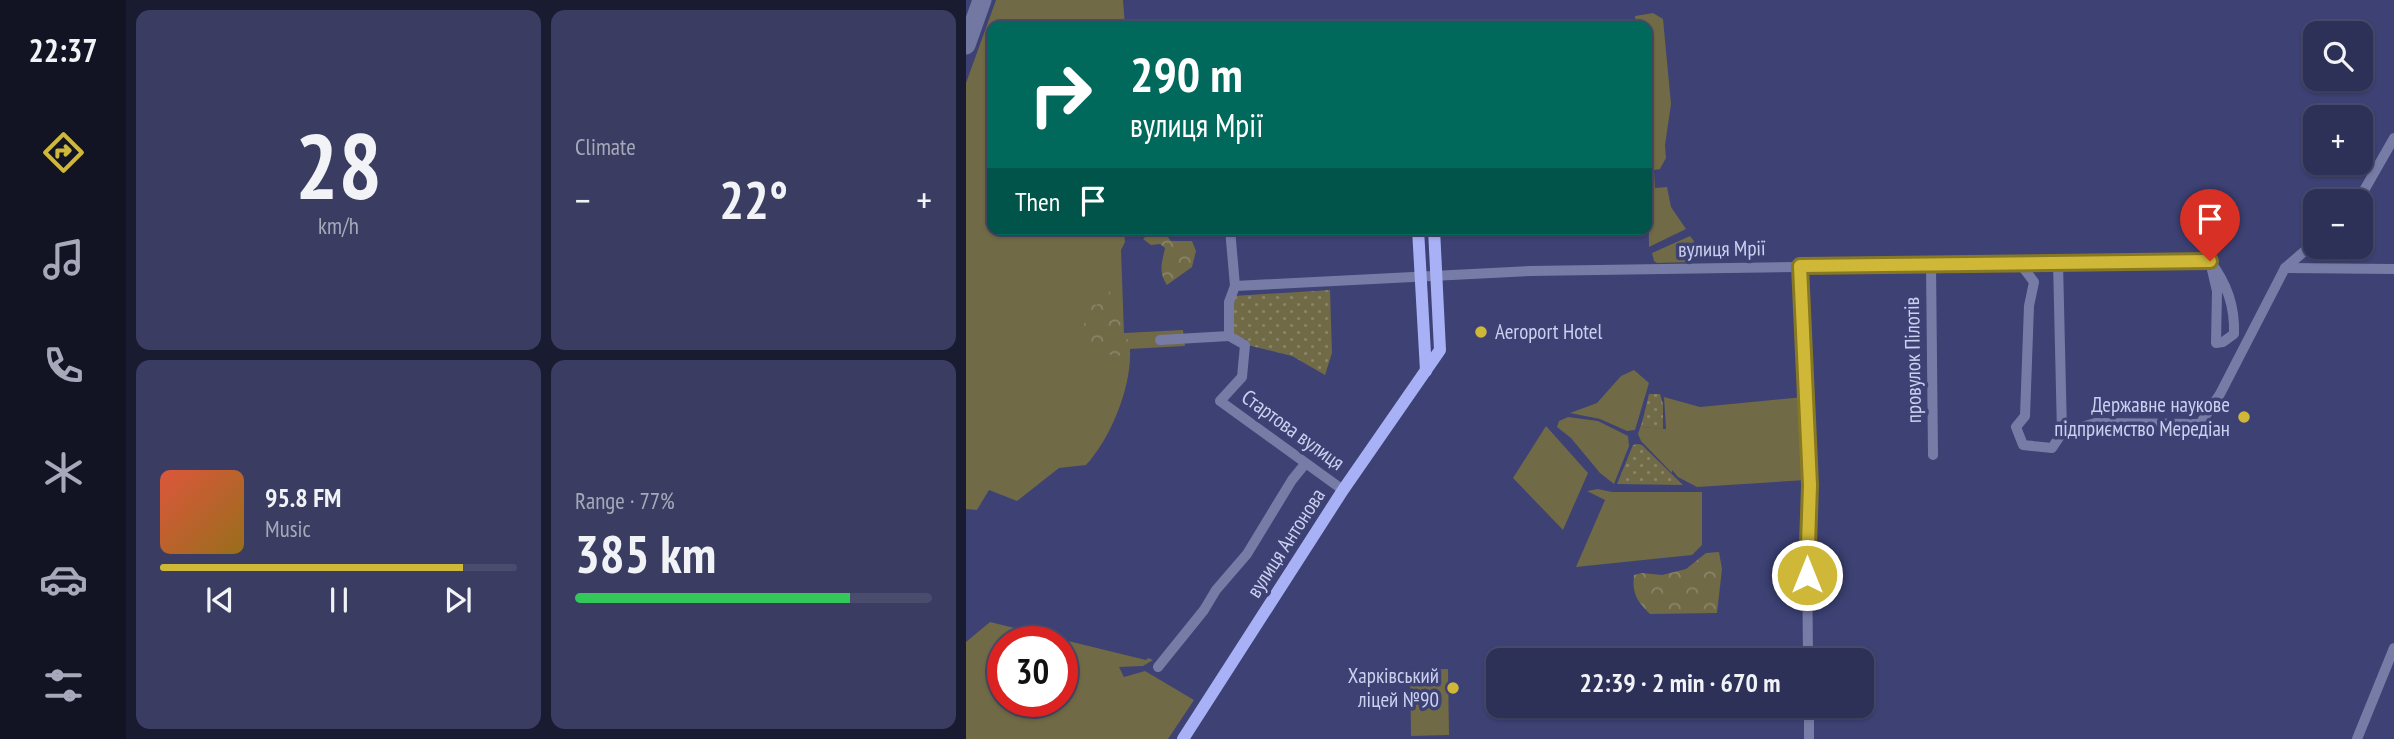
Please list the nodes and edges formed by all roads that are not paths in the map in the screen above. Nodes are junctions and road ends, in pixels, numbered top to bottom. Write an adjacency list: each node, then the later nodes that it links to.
1 (2394, 138): 2 (street)
2 (2365, 189)
3 (1231, 235): 16 (street)
4 (1419, 235): 15 (main road)
5 (1434, 235): 14 (main road, вулиця Антонова)
6 (2303, 252): 12 (street)
7 (2058, 261): 8 (street, вулиця Мрії); 9 (street, вулиця Мрії); 20 (street)
8 (2210, 261): 8 (street)
9 (2019, 262): 10 (street, вулиця Мрії); 20 (street)
10 (1931, 264): 11 (street, вулиця Мрії); 21 (street, провулок Пілотів)
11 (1800, 266): 14 (street, вулиця Мрії); 24 (street)
12 (2285, 268): 13 (street); 20 (street)
13 (2394, 269)
14 (1437, 275): 15 (street, вулиця Мрії); 19 (main road, вулиця Антонова)
15 (1422, 276): 16 (street, вулиця Мрії); 19 (main road)
16 (1236, 286): 17 (street)
17 (1229, 336): 18 (street); 22 (street, Стартова вулиця)
18 (1160, 340)
19 (1426, 372): 23 (main road, вулиця Антонова)
20 (2062, 433)
21 (1933, 455)
22 (1305, 464): 23 (street, Стартова вулиця); 26 (street)
23 (1343, 490): 28 (main road, вулиця Антонова)
24 (1808, 648)
25 (2394, 648): 30 (street)
26 (1158, 667)
27 (1809, 718): 29 (street)
28 (1182, 739)
29 (1809, 739)
30 (2357, 739)

